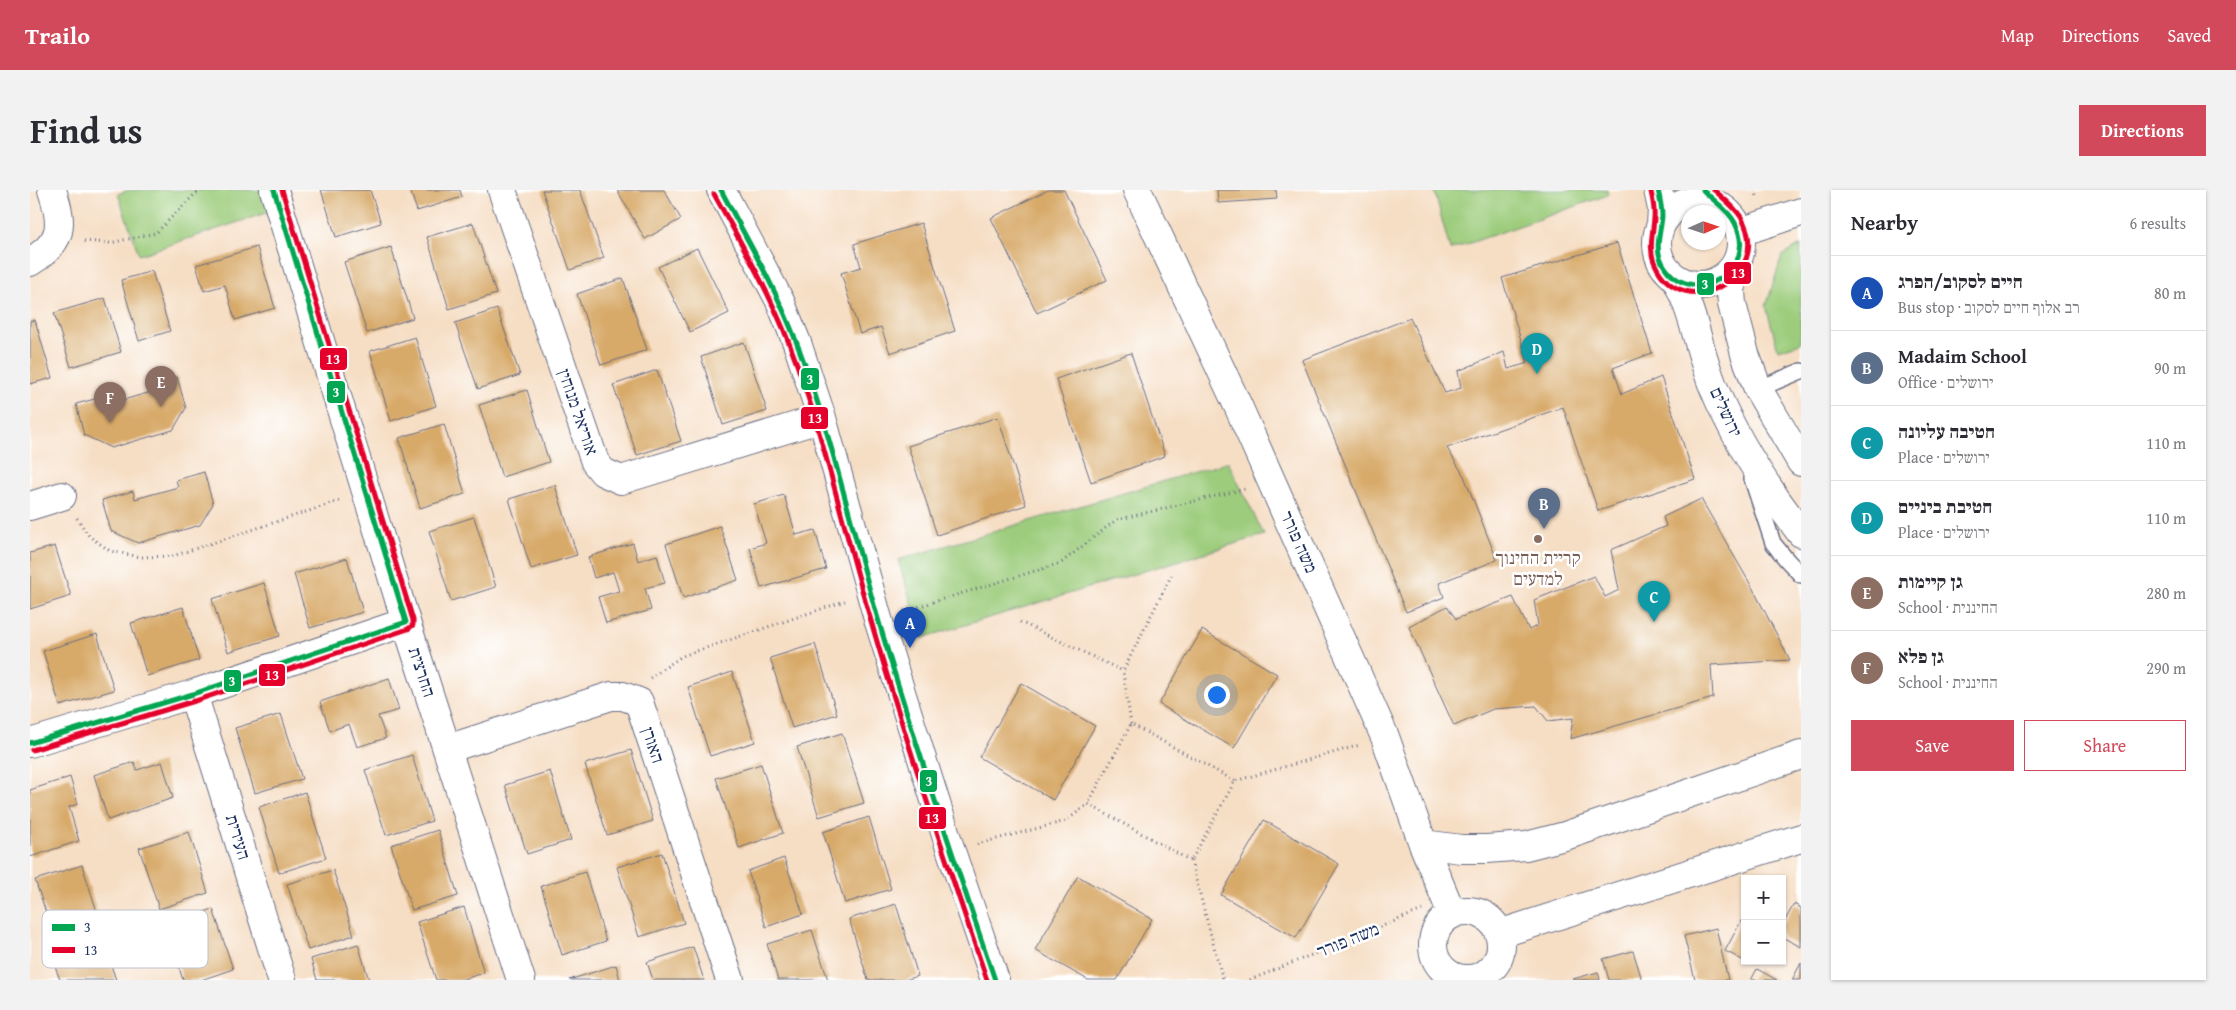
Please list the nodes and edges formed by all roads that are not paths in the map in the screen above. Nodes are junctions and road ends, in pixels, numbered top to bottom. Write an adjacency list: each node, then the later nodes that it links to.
1 (52, 190): 16 (street)
2 (274, 190): 28 (street, החרצית)
3 (502, 190): 21 (street, אוריאל מנוחין)
4 (721, 190): 21 (street)
5 (1137, 190): 34 (street, משה פורר)
6 (1658, 190): 14 (street)
7 (1703, 190): 10 (street)
8 (1684, 205): 9 (street)
9 (1715, 205)
10 (1720, 205)
11 (1681, 206): 14 (street)
12 (1726, 210): 15 (street)
13 (1801, 212): 15 (street)
14 (1661, 224): 18 (street)
15 (1740, 232): 17 (street)
16 (30, 262)
17 (1736, 264): 18 (street); 20 (street)
18 (1676, 279): 22 (street, ירושלים)
19 (1801, 371): 20 (lane)
20 (1758, 389): 23 (street)
21 (822, 418): 40 (street)
22 (1738, 438): 26 (street, ירושלים); 27 (lane)
23 (1801, 462)
24 (62, 496): 25 (street)
25 (30, 506)
26 (1801, 533)
27 (1801, 575)
28 (406, 622): 29 (street); 31 (street, החרצית)
29 (193, 694): 30 (street); 37 (street, העירית)
30 (30, 743)
31 (447, 749): 38 (street, החרצית); 39 (street, האורן)
32 (1801, 755): 34 (street)
33 (1801, 838): 36 (street)
34 (1424, 844): 35 (street, משה פורר)
35 (1449, 907): 36 (street); 41 (street)
36 (1499, 934): 41 (street)
37 (282, 980)
38 (521, 980)
39 (730, 980)
40 (995, 980)
41 (1466, 980)

